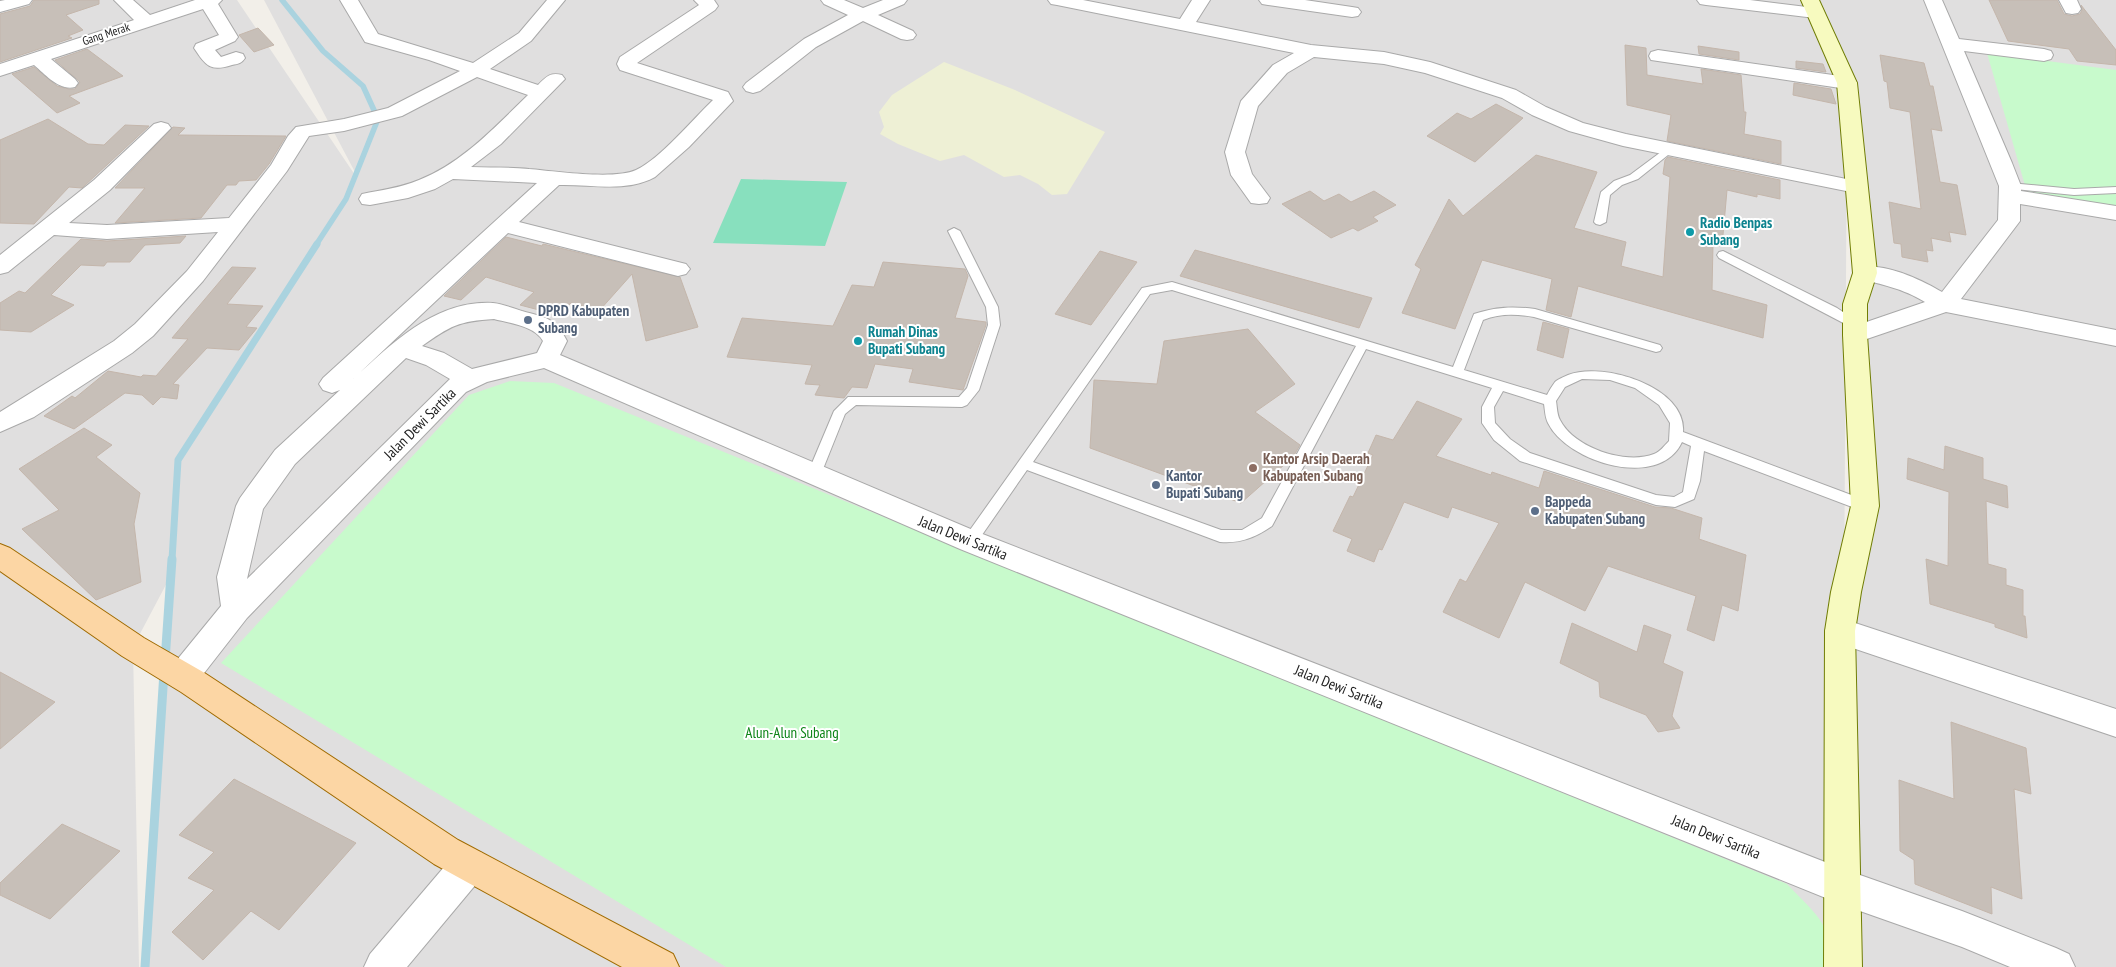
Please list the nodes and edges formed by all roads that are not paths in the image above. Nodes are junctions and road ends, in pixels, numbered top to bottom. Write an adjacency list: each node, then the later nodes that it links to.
1 (23, 0): 14 (street)
2 (123, 0): 17 (street)
3 (348, 0): 28 (street)
4 (556, 0): 28 (street)
5 (703, 0): 35 (street)
6 (830, 0): 16 (street)
7 (898, 0): 16 (street)
8 (1057, 0): 18 (street)
9 (1201, 0): 18 (street)
10 (1268, 0): 19 (street)
11 (1706, 0): 15 (street)
12 (1933, 0): 21 (street)
13 (211, 1): 17 (street, Gang Merak); 26 (street)
14 (0, 7)
15 (1813, 7): 30 (main road)
16 (862, 15): 20 (street); 31 (street)
17 (146, 20): 25 (street, Gang Merak)
18 (1185, 25): 22 (street)
19 (1347, 26): 22 (street); 33 (street)
20 (907, 35)
21 (1952, 44): 23 (street); 38 (street)
22 (1311, 51): 39 (street)
23 (2044, 55)
24 (1658, 56): 30 (street)
25 (36, 57): 27 (street, Gang Merak); 29 (street)
26 (236, 58)
27 (0, 70)
28 (474, 70): 34 (street); 43 (street)
29 (68, 82)
30 (1847, 83): 36 (main road)
31 (753, 87)
32 (161, 128): 45 (street)
33 (1669, 149): 36 (street); 42 (lane)
34 (450, 173): 35 (street); 40 (street)
35 (553, 179): 44 (street)
36 (1856, 187): 50 (main road)
37 (2116, 190): 38 (lane)
38 (2010, 191): 41 (street); 51 (street)
39 (1259, 198)
40 (370, 199)
41 (2116, 213)
42 (1600, 222)
43 (236, 224): 45 (street); 63 (street)
44 (504, 225): 49 (street); 60 (street)
45 (50, 228): 48 (street)
46 (954, 231): 67 (lane)
47 (1723, 255): 52 (lane)
48 (0, 267)
49 (678, 269)
50 (1865, 273): 51 (street); 52 (main road)
51 (1945, 304): 52 (street); 53 (street)
52 (1855, 330): 68 (main road)
53 (2116, 338)
54 (1363, 344): 58 (lane); 66 (lane); 66 (lane)
55 (402, 348): 57 (street); 59 (street); 71 (street)
56 (1656, 348): 58 (lane)
57 (546, 359): 59 (street, Jalan Dewi Sartika); 67 (street, Jalan Dewi Sartika)
58 (1457, 373): 61 (lane)
59 (470, 379): 71 (street, Jalan Dewi Sartika)
60 (332, 384)
61 (1499, 386): 62 (lane); 65 (lane)
62 (1550, 401): 64 (lane); 64 (lane)
63 (0, 423)
64 (1676, 435): 65 (lane)
65 (1698, 442): 68 (lane)
66 (1024, 464): 69 (lane)
67 (814, 475): 69 (street, Jalan Dewi Sartika)
68 (1866, 506): 72 (main road)
69 (970, 541): 76 (street, Jalan Dewi Sartika)
70 (0, 556): 73 (main road)
71 (236, 609): 73 (street, Jalan Dewi Sartika)
72 (1840, 631): 74 (street); 76 (main road)
73 (183, 676): 75 (main road)
74 (2116, 723)
75 (468, 865): 77 (street); 78 (main road)
76 (1842, 887): 79 (main road); 80 (street, Jalan Dewi Sartika)
77 (383, 967)
78 (660, 967)
79 (1843, 967)
80 (2056, 967)

